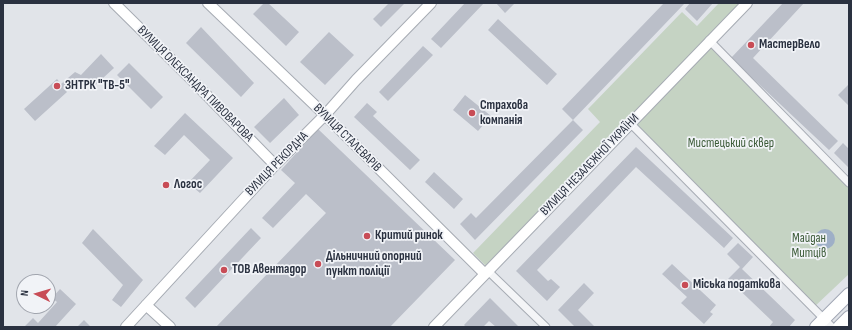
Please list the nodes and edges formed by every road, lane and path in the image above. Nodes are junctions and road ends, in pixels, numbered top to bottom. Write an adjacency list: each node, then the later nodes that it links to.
1 (114, 3): 8 (street, ВУЛИЦЯ ОЛЕКСАНДРА ПИВОВАРОВА)
2 (208, 3): 6 (street, ВУЛИЦЯ СТАЛЕВАРІВ)
3 (431, 3): 6 (street, ВУЛИЦЯ РЕКОРДНА)
4 (746, 3): 5 (street, ВУЛИЦЯ НЕЗАЛЕЖНОЇ УКРАЇНИ)
5 (709, 40): 7 (street, ВУЛИЦЯ НЕЗАЛЕЖНОЇ УКРАЇНИ); 9 (street)
6 (325, 115): 8 (street, ВУЛИЦЯ РЕКОРДНА); 10 (street, ВУЛИЦЯ СТАЛЕВАРІВ)
7 (630, 123): 10 (street, ВУЛИЦЯ НЕЗАЛЕЖНОЇ УКРАЇНИ); 14 (street)
8 (275, 165): 12 (street, ВУЛИЦЯ РЕКОРДНА)
9 (849, 183)
10 (486, 272): 17 (street, ВУЛИЦЯ НЕЗАЛЕЖНОЇ УКРАЇНИ); 18 (street, ВУЛИЦЯ СТАЛЕВАРІВ)
11 (849, 294): 14 (main road)
12 (146, 304): 15 (street, ВУЛИЦЯ РЕКОРДНА); 16 (street)
13 (849, 317): 19 (main road)
14 (824, 324)
15 (126, 327)
16 (170, 327)
17 (434, 327)
18 (546, 327)
19 (839, 327)

